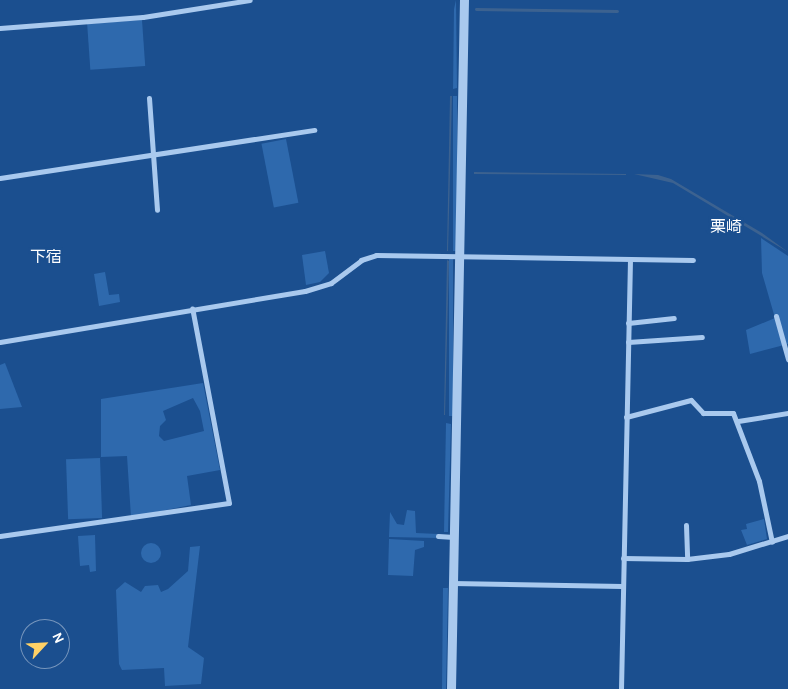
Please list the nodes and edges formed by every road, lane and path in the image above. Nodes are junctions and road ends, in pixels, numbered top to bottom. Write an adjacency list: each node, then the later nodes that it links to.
1 (250, 0): 3 (street)
2 (464, 0): 9 (street)
3 (0, 28)
4 (149, 98): 6 (street)
5 (314, 130): 6 (street)
6 (153, 154): 7 (street); 8 (street)
7 (0, 178)
8 (157, 210)
9 (460, 256): 10 (street); 12 (street); 27 (street)
10 (630, 258): 11 (street); 15 (street)
11 (693, 260)
12 (192, 308): 17 (street); 24 (street)
13 (776, 316): 19 (street)
14 (674, 318): 15 (street)
15 (628, 324): 18 (street)
16 (702, 337): 18 (street)
17 (0, 342)
18 (628, 342): 21 (street)
19 (788, 359)
20 (788, 413): 22 (street)
21 (626, 417): 22 (street); 29 (street)
22 (738, 421): 28 (street)
23 (686, 525): 30 (street)
24 (0, 536)
25 (438, 536): 27 (street)
26 (788, 536): 28 (street)
27 (454, 537): 31 (street)
28 (772, 542): 30 (street)
29 (623, 558): 30 (street); 32 (street)
30 (687, 559)
31 (452, 583): 32 (street); 33 (street)
32 (622, 586): 34 (street)
33 (451, 689)
34 (621, 689)

